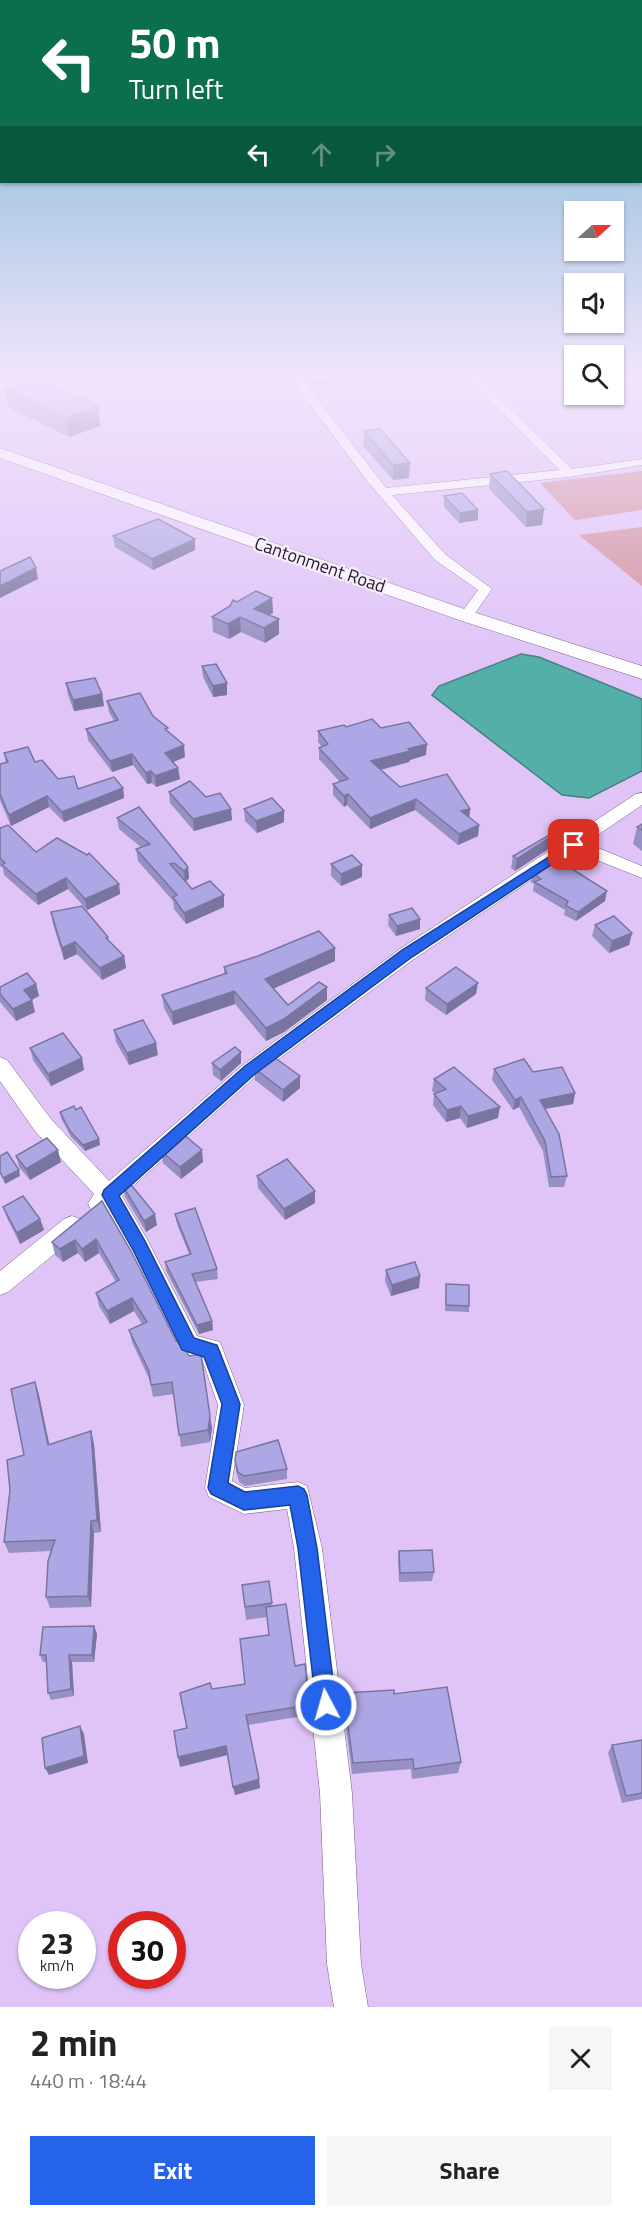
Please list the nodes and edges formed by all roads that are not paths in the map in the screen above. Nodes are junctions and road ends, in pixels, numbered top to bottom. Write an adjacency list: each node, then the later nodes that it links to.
1 (56, 473): 5 (street, Cantonment Road)
2 (369, 473): 4 (street)
3 (569, 473): 4 (street)
4 (384, 492): 5 (street)
5 (466, 616): 6 (street, Cantonment Road)
6 (642, 673)
7 (642, 798): 8 (street)
8 (574, 845): 9 (street); 11 (street)
9 (642, 872)
10 (0, 1065): 11 (street)
11 (110, 1195): 12 (street); 13 (street)
12 (0, 1286)
13 (351, 2007)

